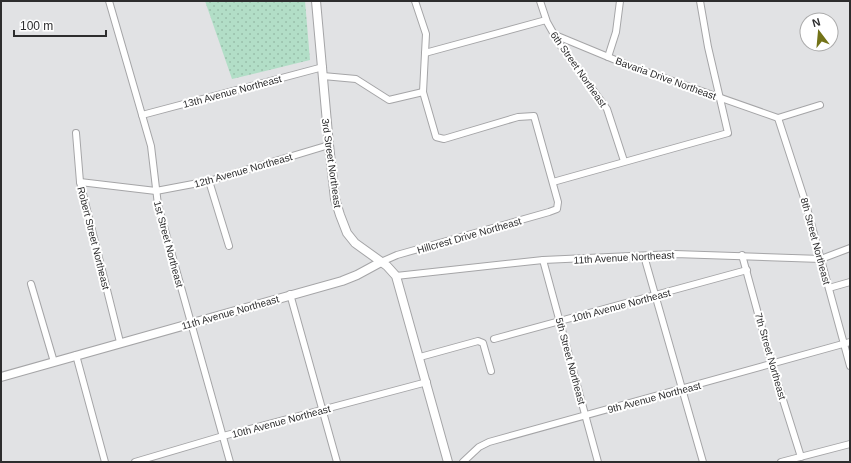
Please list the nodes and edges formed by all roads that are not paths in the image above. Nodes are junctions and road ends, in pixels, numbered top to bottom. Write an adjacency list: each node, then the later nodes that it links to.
1 (109, 1): 16 (street, 1st Street Northeast)
2 (316, 1): 11 (street, 3rd Street Northeast)
3 (415, 1): 9 (street)
4 (540, 1): 7 (street, 6th Street Northeast)
5 (620, 1): 10 (street)
6 (700, 1): 14 (street)
7 (546, 20): 8 (street, 6th Street Northeast); 9 (street)
8 (555, 35): 10 (street, Bavaria Drive Northeast); 20 (street, 6th Street Northeast)
9 (425, 53): 13 (street)
10 (608, 56): 14 (street, Bavaria Drive Northeast)
11 (322, 67): 12 (street, 3rd Street Northeast); 16 (street, 13th Avenue Northeast)
12 (323, 76): 13 (street); 19 (street, 3rd Street Northeast)
13 (423, 92): 23 (street)
14 (719, 97): 17 (street, Bavaria Drive Northeast); 20 (street)
15 (820, 105): 17 (street)
16 (142, 115): 24 (street, 1st Street Northeast)
17 (778, 118): 29 (street, 8th Street Northeast)
18 (76, 133): 22 (street, Robert Street Northeast)
19 (328, 145): 21 (street, 12th Avenue Northeast); 31 (street, 3rd Street Northeast)
20 (624, 161): 23 (street)
21 (209, 181): 24 (street, 12th Avenue Northeast); 25 (street)
22 (80, 182): 24 (street, 12th Avenue Northeast); 42 (street, Robert Street Northeast)
23 (554, 182): 31 (street, Hillcrest Drive Northeast)
24 (156, 191): 39 (street, 1st Street Northeast)
25 (229, 246)
26 (850, 248): 29 (street, 11th Avenue Northeast)
27 (742, 255): 28 (street, 11th Avenue Northeast); 29 (street, 11th Avenue Northeast); 32 (street, 7th Street Northeast)
28 (644, 256): 30 (street, 11th Avenue Northeast); 38 (street)
29 (821, 259): 36 (street, 8th Street Northeast)
30 (543, 260): 33 (street, 11th Avenue Northeast); 40 (street, 5th Street Northeast)
31 (381, 262): 33 (street, 3rd Street Northeast); 37 (street, 11th Avenue Northeast)
32 (747, 270): 38 (street, 10th Avenue Northeast); 47 (street, 7th Street Northeast)
33 (396, 276): 45 (street, 3rd Street Northeast)
34 (850, 282): 36 (street)
35 (31, 284): 46 (street)
36 (829, 288): 43 (street, 8th Street Northeast)
37 (290, 294): 39 (street, 11th Avenue Northeast); 53 (street)
38 (655, 296): 40 (street, 10th Avenue Northeast); 52 (street)
39 (191, 322): 42 (street, 11th Avenue Northeast); 55 (street, 1st Street Northeast)
40 (560, 322): 41 (street, 10th Avenue Northeast); 54 (street, 5th Street Northeast)
41 (494, 339)
42 (120, 342): 44 (street, 11th Avenue Northeast)
43 (847, 343): 47 (street, 9th Avenue Northeast); 48 (street, 8th Street Northeast)
44 (76, 355): 46 (street, 11th Avenue Northeast); 58 (street)
45 (420, 357): 49 (street); 51 (street, 3rd Street Northeast)
46 (54, 362): 50 (street, 11th Avenue Northeast)
47 (772, 365): 52 (street, 9th Avenue Northeast); 57 (street, 7th Street Northeast)
48 (850, 366)
49 (491, 371)
50 (1, 377)
51 (427, 382): 53 (street, 10th Avenue Northeast); 62 (street, 3rd Street Northeast)
52 (682, 390): 54 (street, 9th Avenue Northeast); 65 (street)
53 (322, 410): 55 (street, 10th Avenue Northeast); 61 (street)
54 (586, 415): 63 (street, 9th Avenue Northeast); 64 (street, 5th Street Northeast)
55 (223, 436): 59 (street, 10th Avenue Northeast); 60 (street, 1st Street Northeast)
56 (850, 444): 57 (street)
57 (801, 457): 66 (street)
58 (106, 462)
59 (135, 462)
60 (230, 462)
61 (337, 462)
62 (448, 462)
63 (463, 462)
64 (598, 462)
65 (703, 462)
66 (781, 462)

